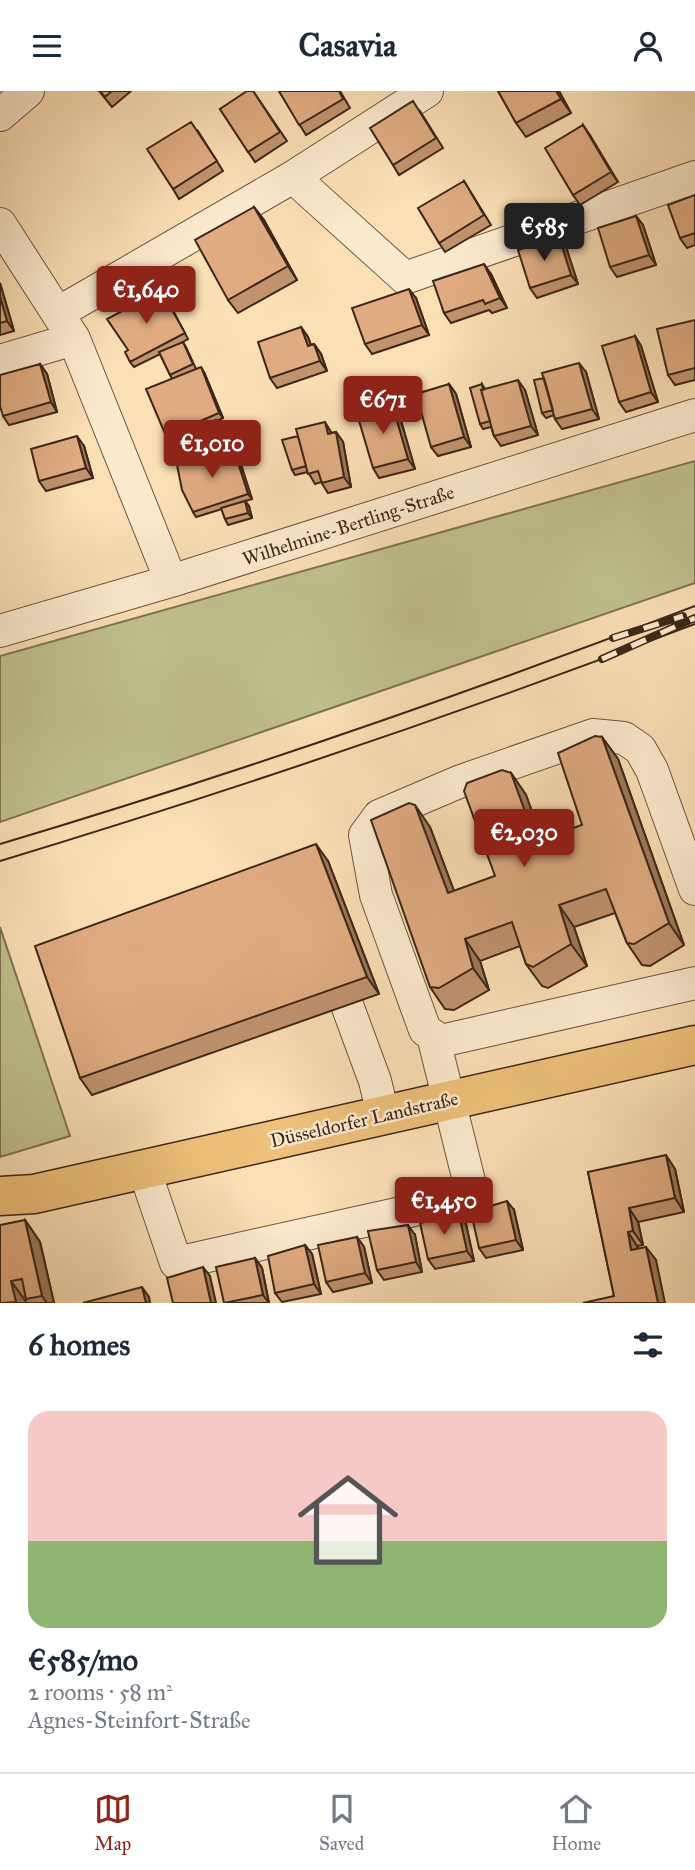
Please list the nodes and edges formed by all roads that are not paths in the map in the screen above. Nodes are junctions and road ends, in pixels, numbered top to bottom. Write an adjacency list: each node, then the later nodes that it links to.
1 (28, 91): 3 (street)
2 (427, 91): 4 (street)
3 (0, 115)
4 (293, 177): 5 (street); 7 (street)
5 (695, 177)
6 (0, 224): 7 (street)
7 (66, 326): 8 (street); 10 (street)
8 (0, 361)
9 (695, 415): 10 (street, Wilhelmine-Bertling-Straße)
10 (171, 581): 11 (street, Wilhelmine-Bertling-Straße)
11 (0, 631)
12 (695, 889): 15 (street)
13 (695, 983): 15 (street)
14 (347, 1005): 18 (street)
15 (433, 1036): 17 (street)
16 (695, 1045): 17 (main road, Düsseldorfer Landstraße)
17 (451, 1099): 18 (main road, Düsseldorfer Landstraße); 19 (street)
18 (383, 1114): 19 (main road, Düsseldorfer Landstraße)
19 (144, 1169): 20 (main road, Düsseldorfer Landstraße)
20 (11, 1200)

